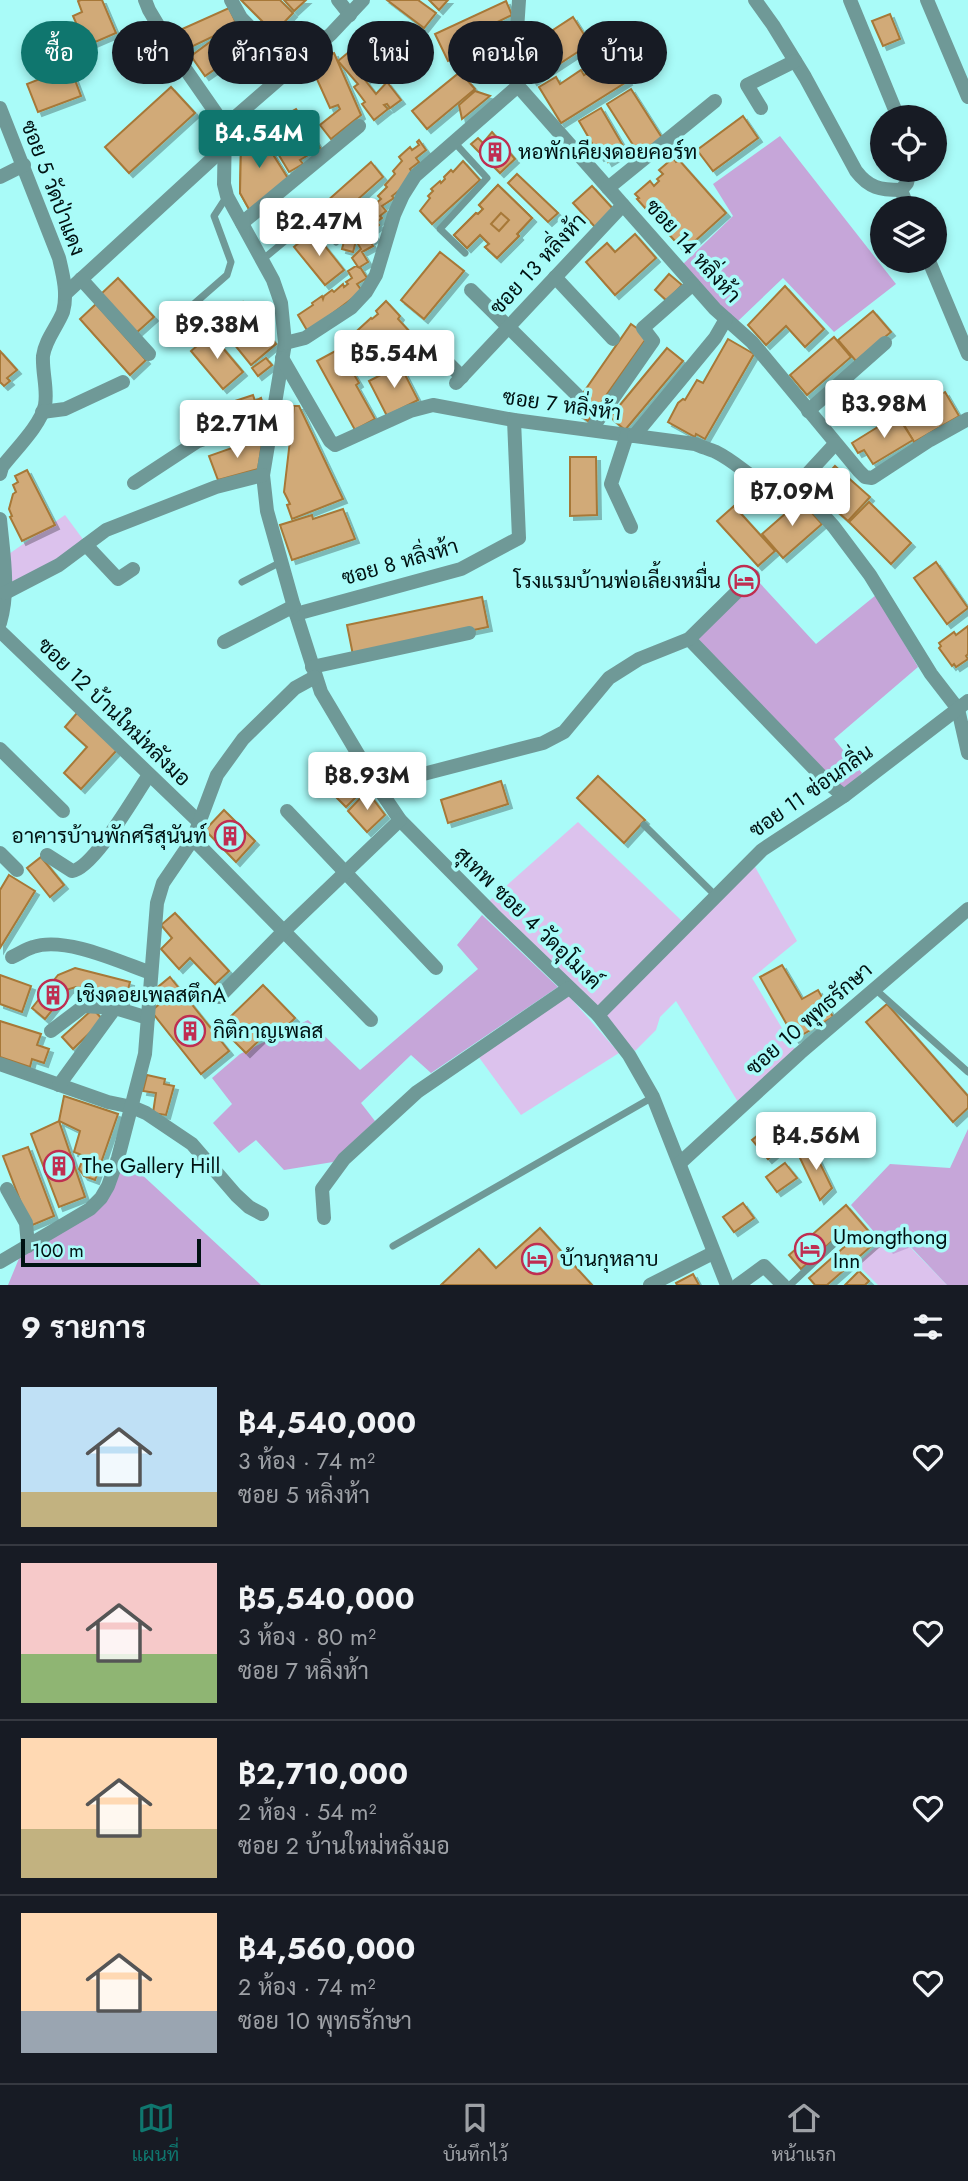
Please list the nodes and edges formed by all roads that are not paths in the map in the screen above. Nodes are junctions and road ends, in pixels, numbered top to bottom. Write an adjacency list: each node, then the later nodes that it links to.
1 (145, 0): 20 (street)
2 (231, 0): 10 (street)
3 (338, 0): 9 (street)
4 (363, 0): 9 (street)
5 (519, 0): 14 (street)
6 (755, 0): 12 (street)
7 (850, 0): 17 (street)
8 (927, 0): 15 (street)
9 (351, 15): 11 (street)
10 (244, 21)
11 (333, 32)
12 (795, 61): 19 (street); 28 (street)
13 (272, 84): 20 (street)
14 (518, 86): 22 (street); 27 (street, ซอย 14 หลิ่งห้า)
15 (968, 97)
16 (715, 101): 27 (street)
17 (893, 105)
18 (0, 108): 24 (street, ซอย 5 วัดป่าแดง)
19 (761, 108)
20 (225, 126): 23 (street, สุเทพ ซอย 4 วัดอุโมงค์)
21 (359, 127): 33 (street)
22 (454, 142): 34 (lane); 48 (street)
23 (224, 148): 29 (street, สุเทพ ซอย 4 วัดอุโมงค์); 38 (street)
24 (24, 165): 25 (street); 41 (street, ซอย 5 วัดป่าแดง)
25 (0, 177)
26 (907, 182): 28 (street)
27 (608, 188): 31 (street, ซอย 14 หลิ่งห้า)
28 (901, 190): 30 (street)
29 (227, 196): 33 (street, สุเทพ ซอย 4 วัดอุโมงค์); 42 (lane)
30 (903, 196)
31 (623, 205): 37 (street, ซอย 13 หลิ่งห้า); 39 (street, ซอย 14 หลิ่งห้า)
32 (342, 218): 35 (lane)
33 (242, 223): 35 (street, สุเทพ ซอย 4 วัดอุโมงค์)
34 (465, 253)
35 (262, 260): 48 (street, สุเทพ ซอย 4 วัดอุโมงค์)
36 (934, 273): 50 (street)
37 (555, 277): 44 (street, ซอย 13 หลิ่งห้า); 45 (street)
38 (81, 279): 41 (street); 49 (street)
39 (693, 284): 43 (street, ซอย 14 หลิ่งห้า); 58 (street)
40 (471, 290): 44 (street)
41 (65, 294): 54 (street, ซอย 5 วัดป่าแดง)
42 (179, 317)
43 (726, 319): 53 (street, ซอย 14 หลิ่งห้า); 59 (street)
44 (509, 327): 46 (street, ซอย 13 หลิ่งห้า); 52 (street)
45 (613, 339)
46 (428, 343)
47 (885, 343): 53 (street)
48 (283, 351): 55 (street, สุเทพ ซอย 4 วัดอุโมงค์); 57 (street, ซอย 7 หลิ่งห้า)
49 (149, 354)
50 (968, 354)
51 (123, 382): 54 (street)
52 (577, 395)
53 (808, 411): 60 (street, ซอย 14 หลิ่งห้า)
54 (42, 412): 61 (street)
55 (271, 417): 62 (street, สุเทพ ซอย 4 วัดอุโมงค์); 63 (street)
56 (968, 419): 60 (street, ซอย 14 หลิ่งห้า)
57 (514, 420): 58 (street, ซอย 7 หลิ่งห้า); 73 (street, ซอย 8 หลิ่งห้า)
58 (591, 430): 59 (street, ซอย 7 หลิ่งห้า)
59 (631, 436): 64 (street, ซอย 7 หลิ่งห้า); 66 (street)
60 (835, 444): 64 (street)
61 (0, 473)
62 (262, 475): 67 (street); 68 (street, สุเทพ ซอย 4 วัดอุโมงค์)
63 (134, 483)
64 (799, 483): 80 (street)
65 (0, 519): 72 (street)
66 (631, 527)
67 (86, 545): 69 (street); 72 (street)
68 (282, 562): 71 (lane); 73 (street, สุเทพ ซอย 4 วัดอุโมงค์)
69 (133, 569)
70 (753, 576): 77 (street)
71 (242, 582)
72 (5, 593): 74 (street)
73 (295, 610): 78 (street); 79 (street, สุเทพ ซอย 4 วัดอุโมงค์)
74 (0, 623)
75 (0, 631): 83 (street, ซอย 12 บ้านใหม่หลังมอ)
76 (469, 633): 79 (street)
77 (689, 639): 84 (street); 85 (street)
78 (224, 642)
79 (313, 672): 84 (street, สุเทพ ซอย 4 วัดอุโมงค์); 89 (street)
80 (963, 705): 82 (street); 85 (street, ซอย 11 ซ่อนกลิ่น)
81 (0, 749): 86 (street)
82 (968, 753)
83 (149, 775): 89 (street, ซอย 12 บ้านใหม่หลังมอ); 93 (street)
84 (377, 786): 88 (street, สุเทพ ซอย 4 วัดอุโมงค์)
85 (844, 796): 96 (street, ซอย 11 ซ่อนกลิ่น)
86 (63, 811)
87 (287, 811): 95 (street)
88 (400, 820): 95 (street); 102 (street, สุเทพ ซอย 4 วัดอุโมงค์)
89 (199, 822): 91 (street)
90 (644, 825): 96 (lane)
91 (193, 839): 98 (street); 101 (street)
92 (0, 853): 94 (street)
93 (47, 855)
94 (17, 870)
95 (345, 873): 98 (street); 100 (street)
96 (716, 896): 106 (street, ซอย 11 ซ่อนกลิ่น)
97 (968, 909): 103 (street, ซอย 10 พุทธรักษา)
98 (284, 931): 104 (street); 108 (street)
99 (12, 957): 101 (street)
100 (436, 968)
101 (151, 973): 107 (street)
102 (569, 988): 106 (street, สุเทพ ซอย 4 วัดอุโมงค์); 118 (street)
103 (875, 989): 111 (lane); 115 (street, ซอย 10 พุทธรักษา)
104 (219, 997)
105 (115, 1008): 107 (street); 109 (street); 112 (street)
106 (598, 1015): 113 (street, สุเทพ ซอย 4 วัดอุโมงค์)
107 (148, 1018): 114 (street)
108 (371, 1020)
109 (51, 1031)
110 (0, 1064): 112 (street)
111 (968, 1072)
112 (59, 1085): 114 (street)
113 (653, 1097): 115 (street, สุเทพ ซอย 4 วัดอุโมงค์); 121 (lane)
114 (132, 1107): 117 (street); 120 (street)
115 (680, 1163): 122 (street, สุเทพ ซอย 4 วัดอุโมงค์)
116 (7, 1189): 120 (street)
117 (262, 1214)
118 (324, 1218)
119 (835, 1243): 128 (lane)
120 (28, 1246): 123 (street)
121 (393, 1246)
122 (713, 1253): 124 (street); 125 (street, สุเทพ ซอย 4 วัดอุโมงค์)
123 (0, 1262)
124 (650, 1285)
125 (727, 1285)
126 (738, 1285): 127 (street)
127 (783, 1285)
128 (790, 1285)

